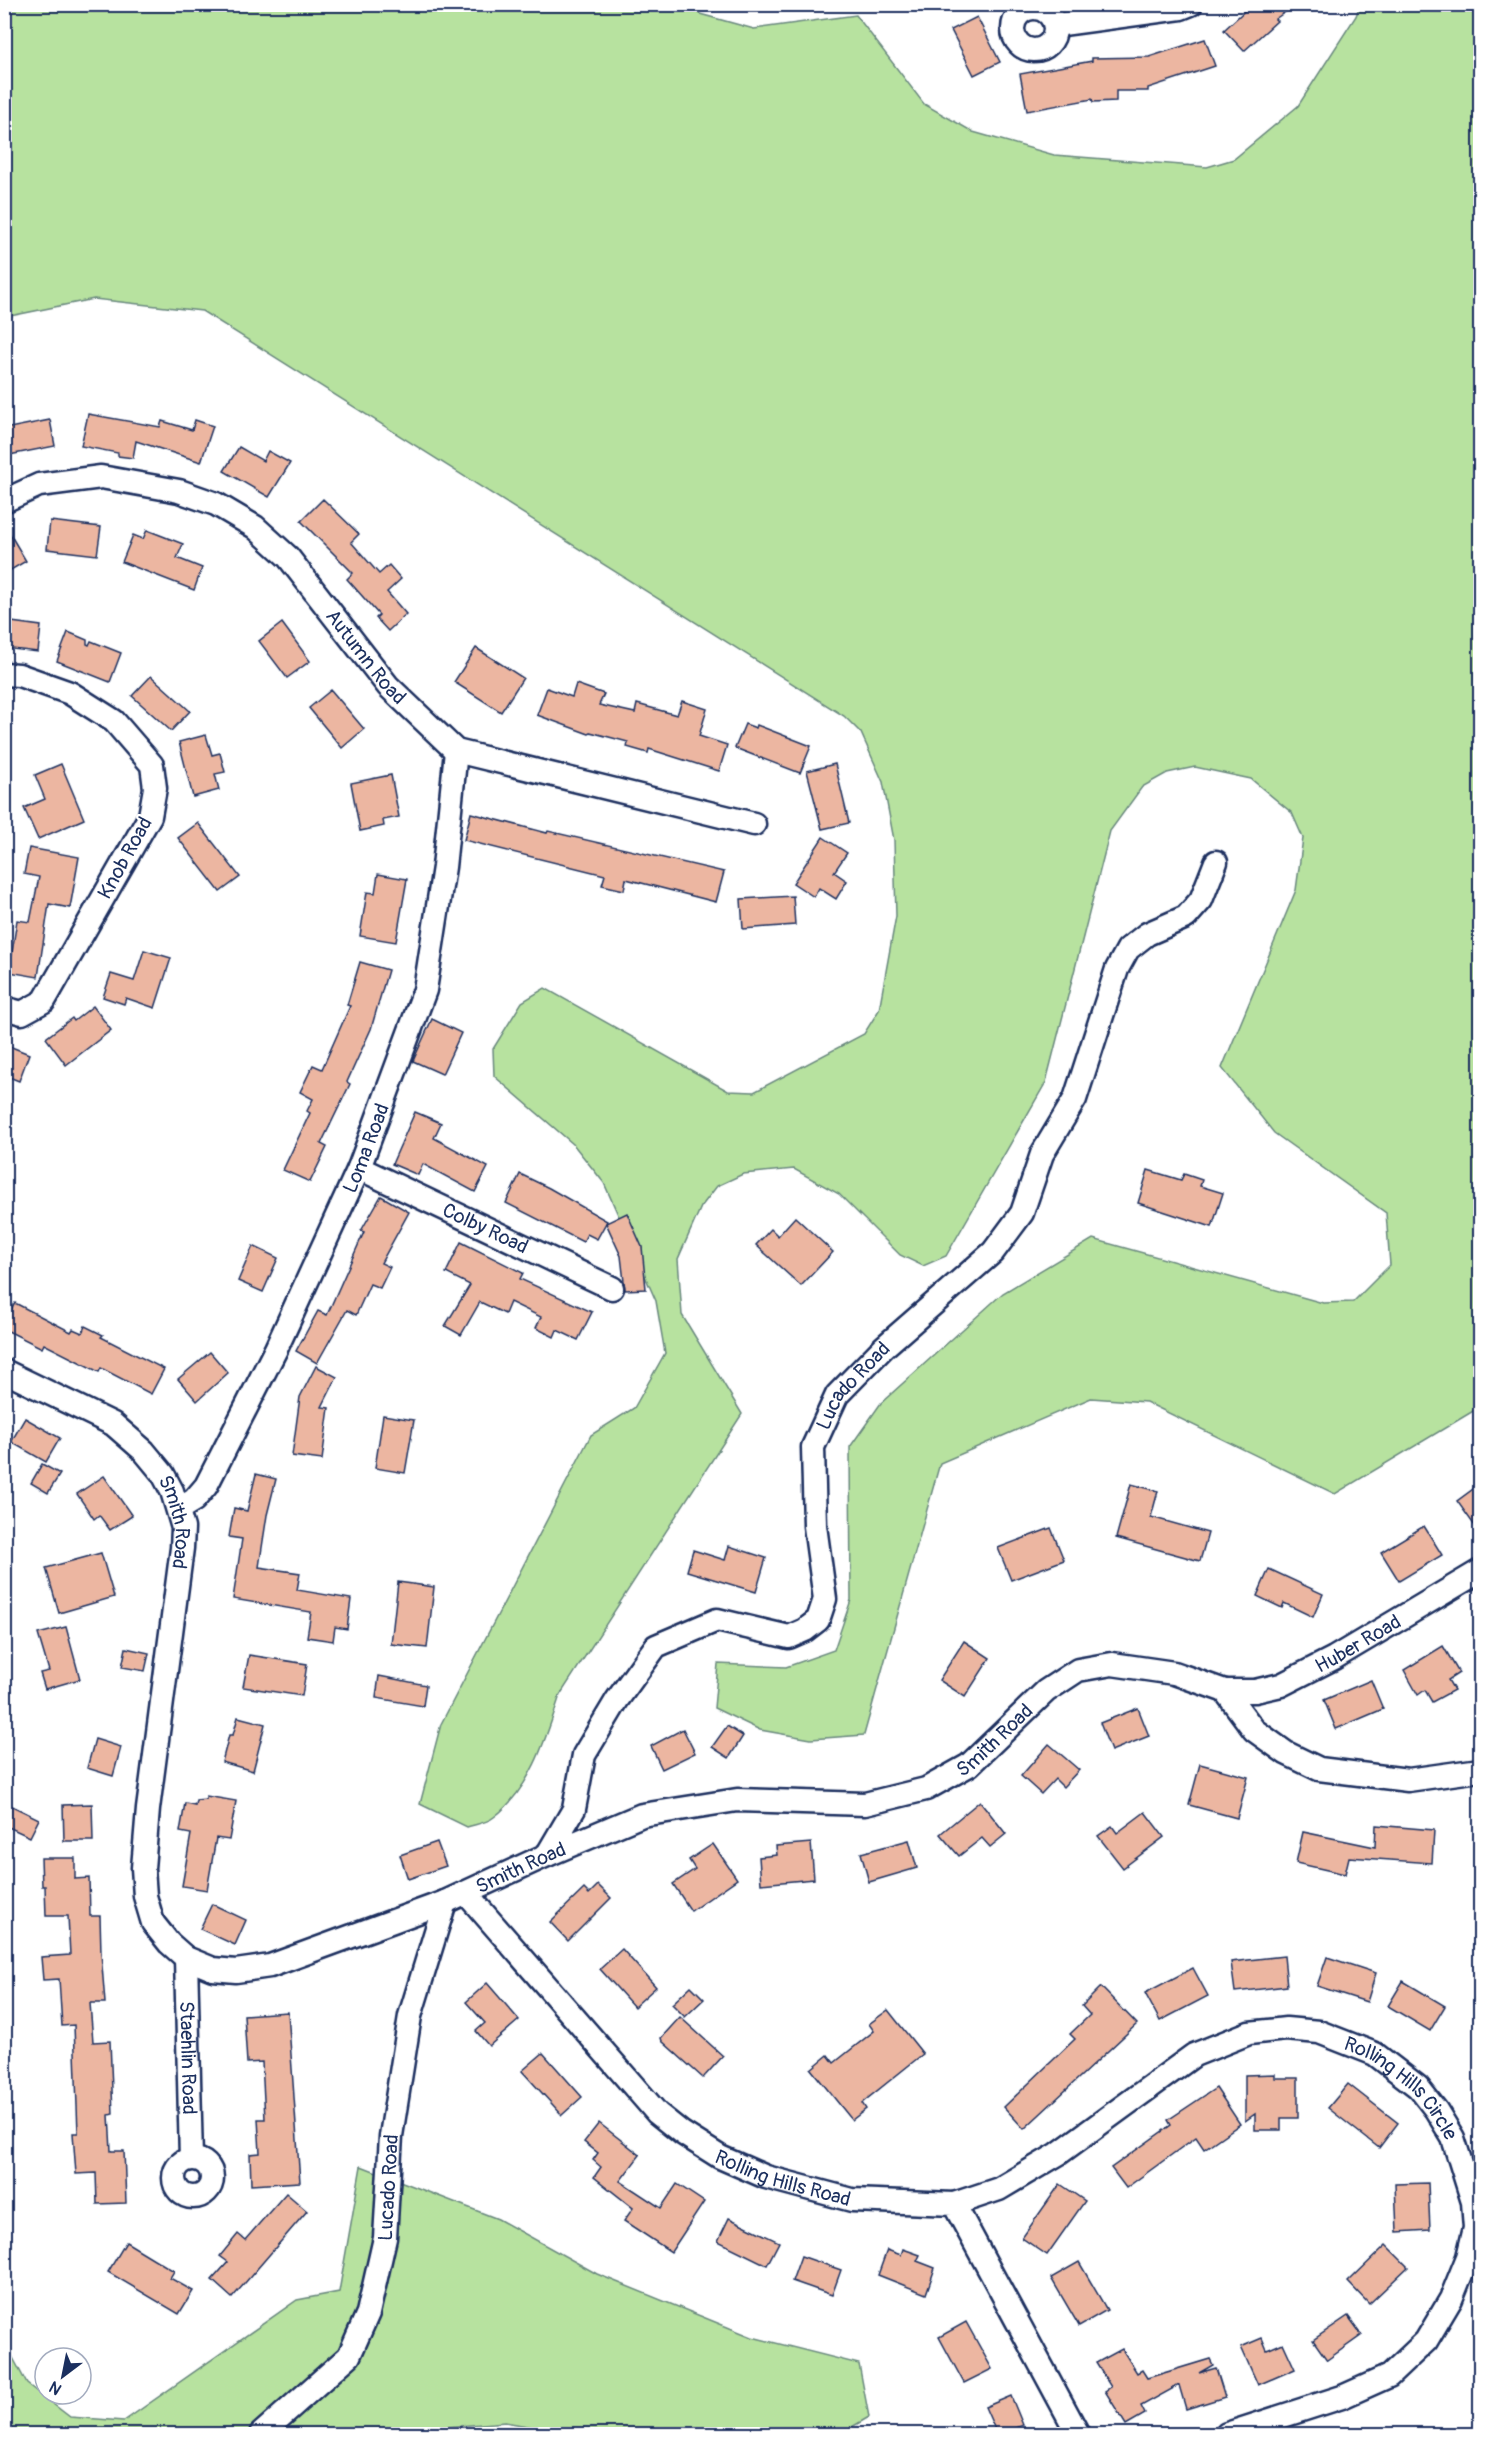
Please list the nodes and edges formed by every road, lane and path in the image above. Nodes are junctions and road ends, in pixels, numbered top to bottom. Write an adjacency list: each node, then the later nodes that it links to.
1 (1191, 4): 2 (street)
2 (1055, 25)
3 (4, 501): 5 (street, Autumn Road)
4 (4, 674): 8 (street, Knob Road)
5 (456, 751): 6 (street, Autumn Road); 9 (street, Loma Road)
6 (754, 824)
7 (1216, 862): 16 (street, Lucado Road)
8 (4, 1008)
9 (359, 1168): 10 (street, Colby Road); 12 (street, Loma Road)
10 (612, 1288)
11 (6, 1374): 12 (street, Smith Road)
12 (178, 1509): 18 (street, Smith Road)
13 (1480, 1571): 14 (street, Huber Road)
14 (1225, 1691): 15 (street); 16 (street, Smith Road)
15 (1480, 1770)
16 (547, 1855): 17 (street, Smith Road)
17 (455, 1897): 18 (street, Smith Road); 20 (street, Rolling Hills Road); 21 (street, Lucado Road)
18 (186, 1958): 19 (street, Staehlin Road)
19 (192, 2159)
20 (954, 2204): 22 (street); 23 (street, Rolling Hills Circle)
21 (261, 2434)
22 (1078, 2434)
23 (1227, 2434)

